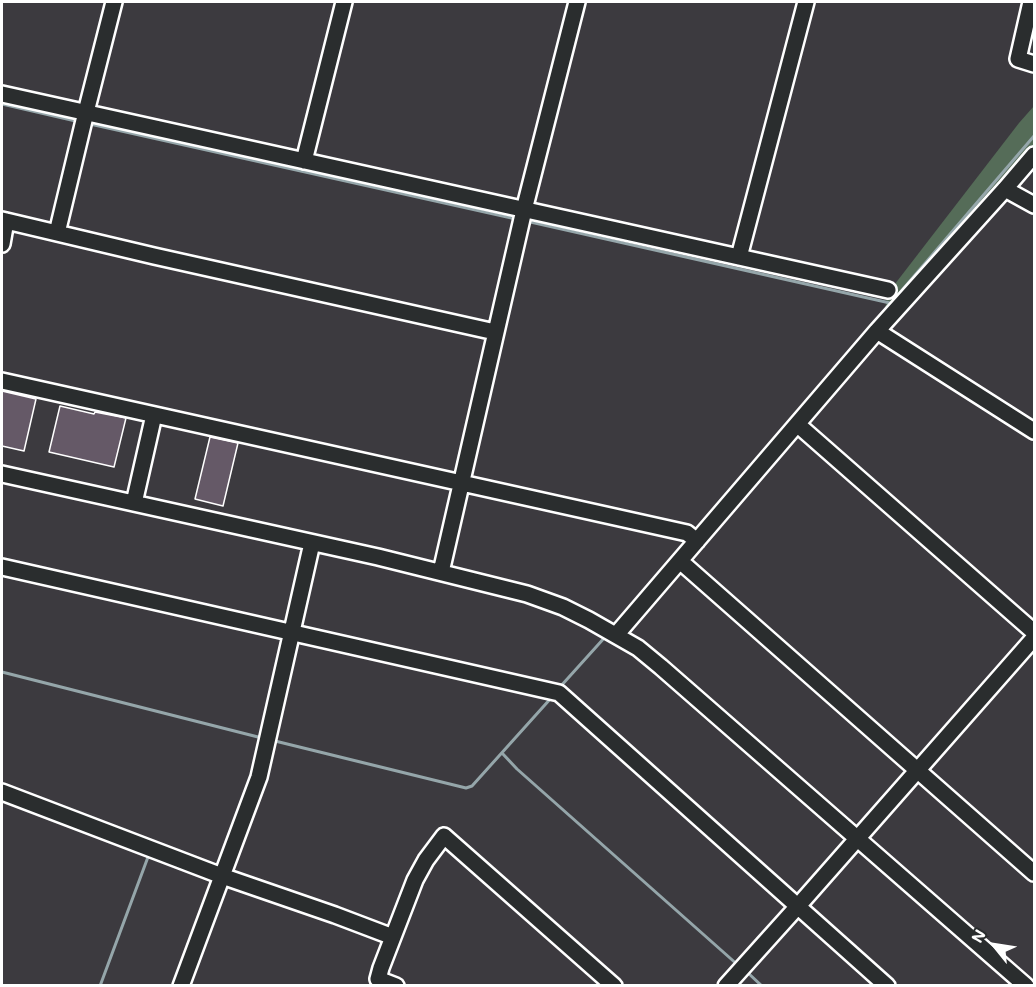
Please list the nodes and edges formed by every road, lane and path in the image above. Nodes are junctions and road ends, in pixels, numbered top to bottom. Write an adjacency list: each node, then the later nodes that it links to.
1 (114, 2): 8 (street)
2 (345, 2): 10 (street)
3 (578, 2): 13 (street)
4 (806, 2): 17 (street)
5 (1031, 2): 6 (street)
6 (1035, 64)
7 (2, 94): 8 (street)
8 (86, 112): 10 (street); 15 (street)
9 (1035, 155): 11 (street)
10 (304, 161): 13 (street)
11 (1005, 189): 12 (street); 19 (street)
12 (1035, 205)
13 (524, 210): 17 (street); 20 (street)
14 (4, 221): 15 (street); 16 (street)
15 (57, 233): 20 (street)
16 (2, 244)
17 (739, 257): 18 (street)
18 (888, 290)
19 (877, 331): 23 (street); 24 (street)
20 (495, 332): 26 (street)
21 (2, 381): 22 (street)
22 (154, 415): 26 (street); 27 (street)
23 (797, 424): 28 (street); 34 (street)
24 (1035, 431)
25 (2, 474): 27 (street)
26 (462, 483): 28 (street); 32 (street)
27 (134, 503): 29 (street)
28 (697, 541): 30 (street)
29 (312, 543): 32 (street); 33 (street)
30 (680, 561): 35 (street); 37 (street)
31 (2, 567): 33 (street)
32 (441, 572): 35 (street)
33 (292, 632): 41 (street); 42 (street)
34 (1035, 632)
35 (616, 635): 39 (street)
36 (1035, 638): 37 (street)
37 (918, 770): 39 (street); 40 (street)
38 (2, 792): 41 (street)
39 (858, 838): 42 (street); 49 (street)
40 (1035, 873)
41 (222, 876): 43 (street); 44 (street)
42 (798, 906): 47 (street); 48 (street)
43 (393, 937): 45 (street); 46 (street)
44 (182, 986)
45 (396, 986)
46 (614, 986)
47 (726, 986)
48 (887, 986)
49 (1026, 986)

